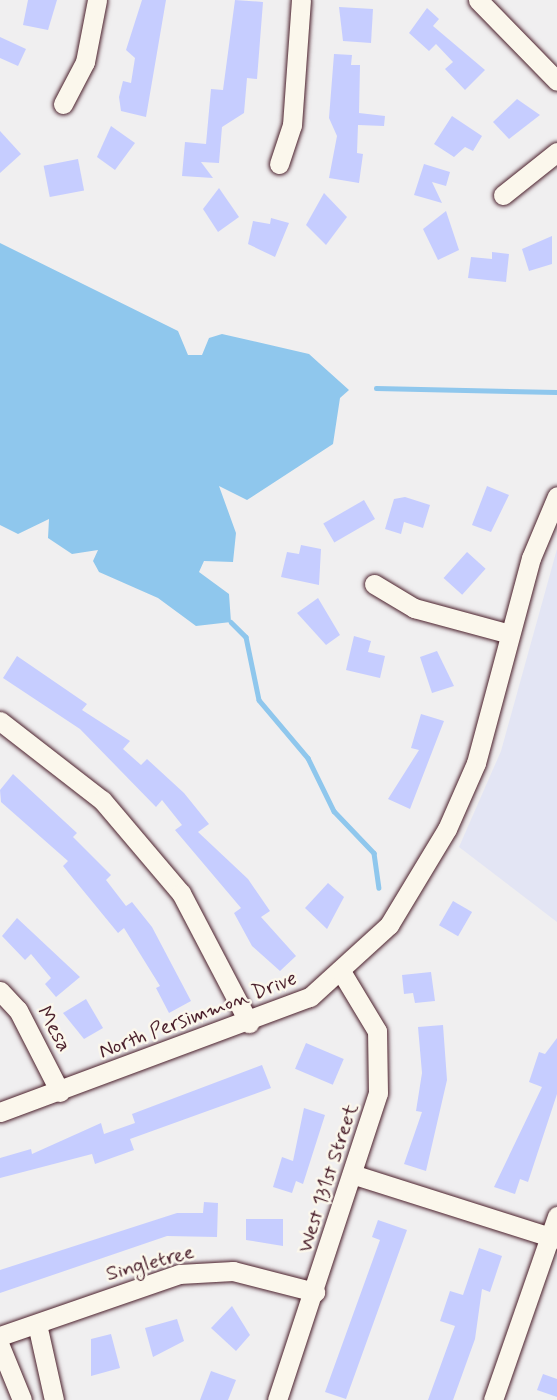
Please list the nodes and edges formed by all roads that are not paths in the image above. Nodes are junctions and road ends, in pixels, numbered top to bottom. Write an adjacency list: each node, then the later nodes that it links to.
1 (97, 0): 5 (street)
2 (301, 0): 7 (street)
3 (478, 0): 4 (street)
4 (557, 81)
5 (63, 104)
6 (557, 152): 8 (street)
7 (279, 164)
8 (503, 195)
9 (557, 496): 11 (street, North Persimmon Drive)
10 (374, 584): 11 (street)
11 (510, 634): 13 (street, North Persimmon Drive)
12 (0, 721): 15 (street)
13 (342, 974): 15 (street, North Persimmon Drive); 18 (street, West 131st Street)
14 (0, 991): 16 (street, Mesa)
15 (249, 1023): 16 (street, North Persimmon Drive)
16 (60, 1092): 17 (street, North Persimmon Drive)
17 (0, 1112)
18 (355, 1175): 20 (street); 21 (street, West 131st Street)
19 (557, 1216): 20 (street)
20 (554, 1237): 28 (street)
21 (315, 1292): 22 (street, Singletree); 27 (street, West 131st Street)
22 (37, 1324): 23 (street, Singletree); 26 (street)
23 (0, 1336)
24 (0, 1346): 25 (street)
25 (22, 1400)
26 (54, 1400)
27 (277, 1400)
28 (493, 1400)

